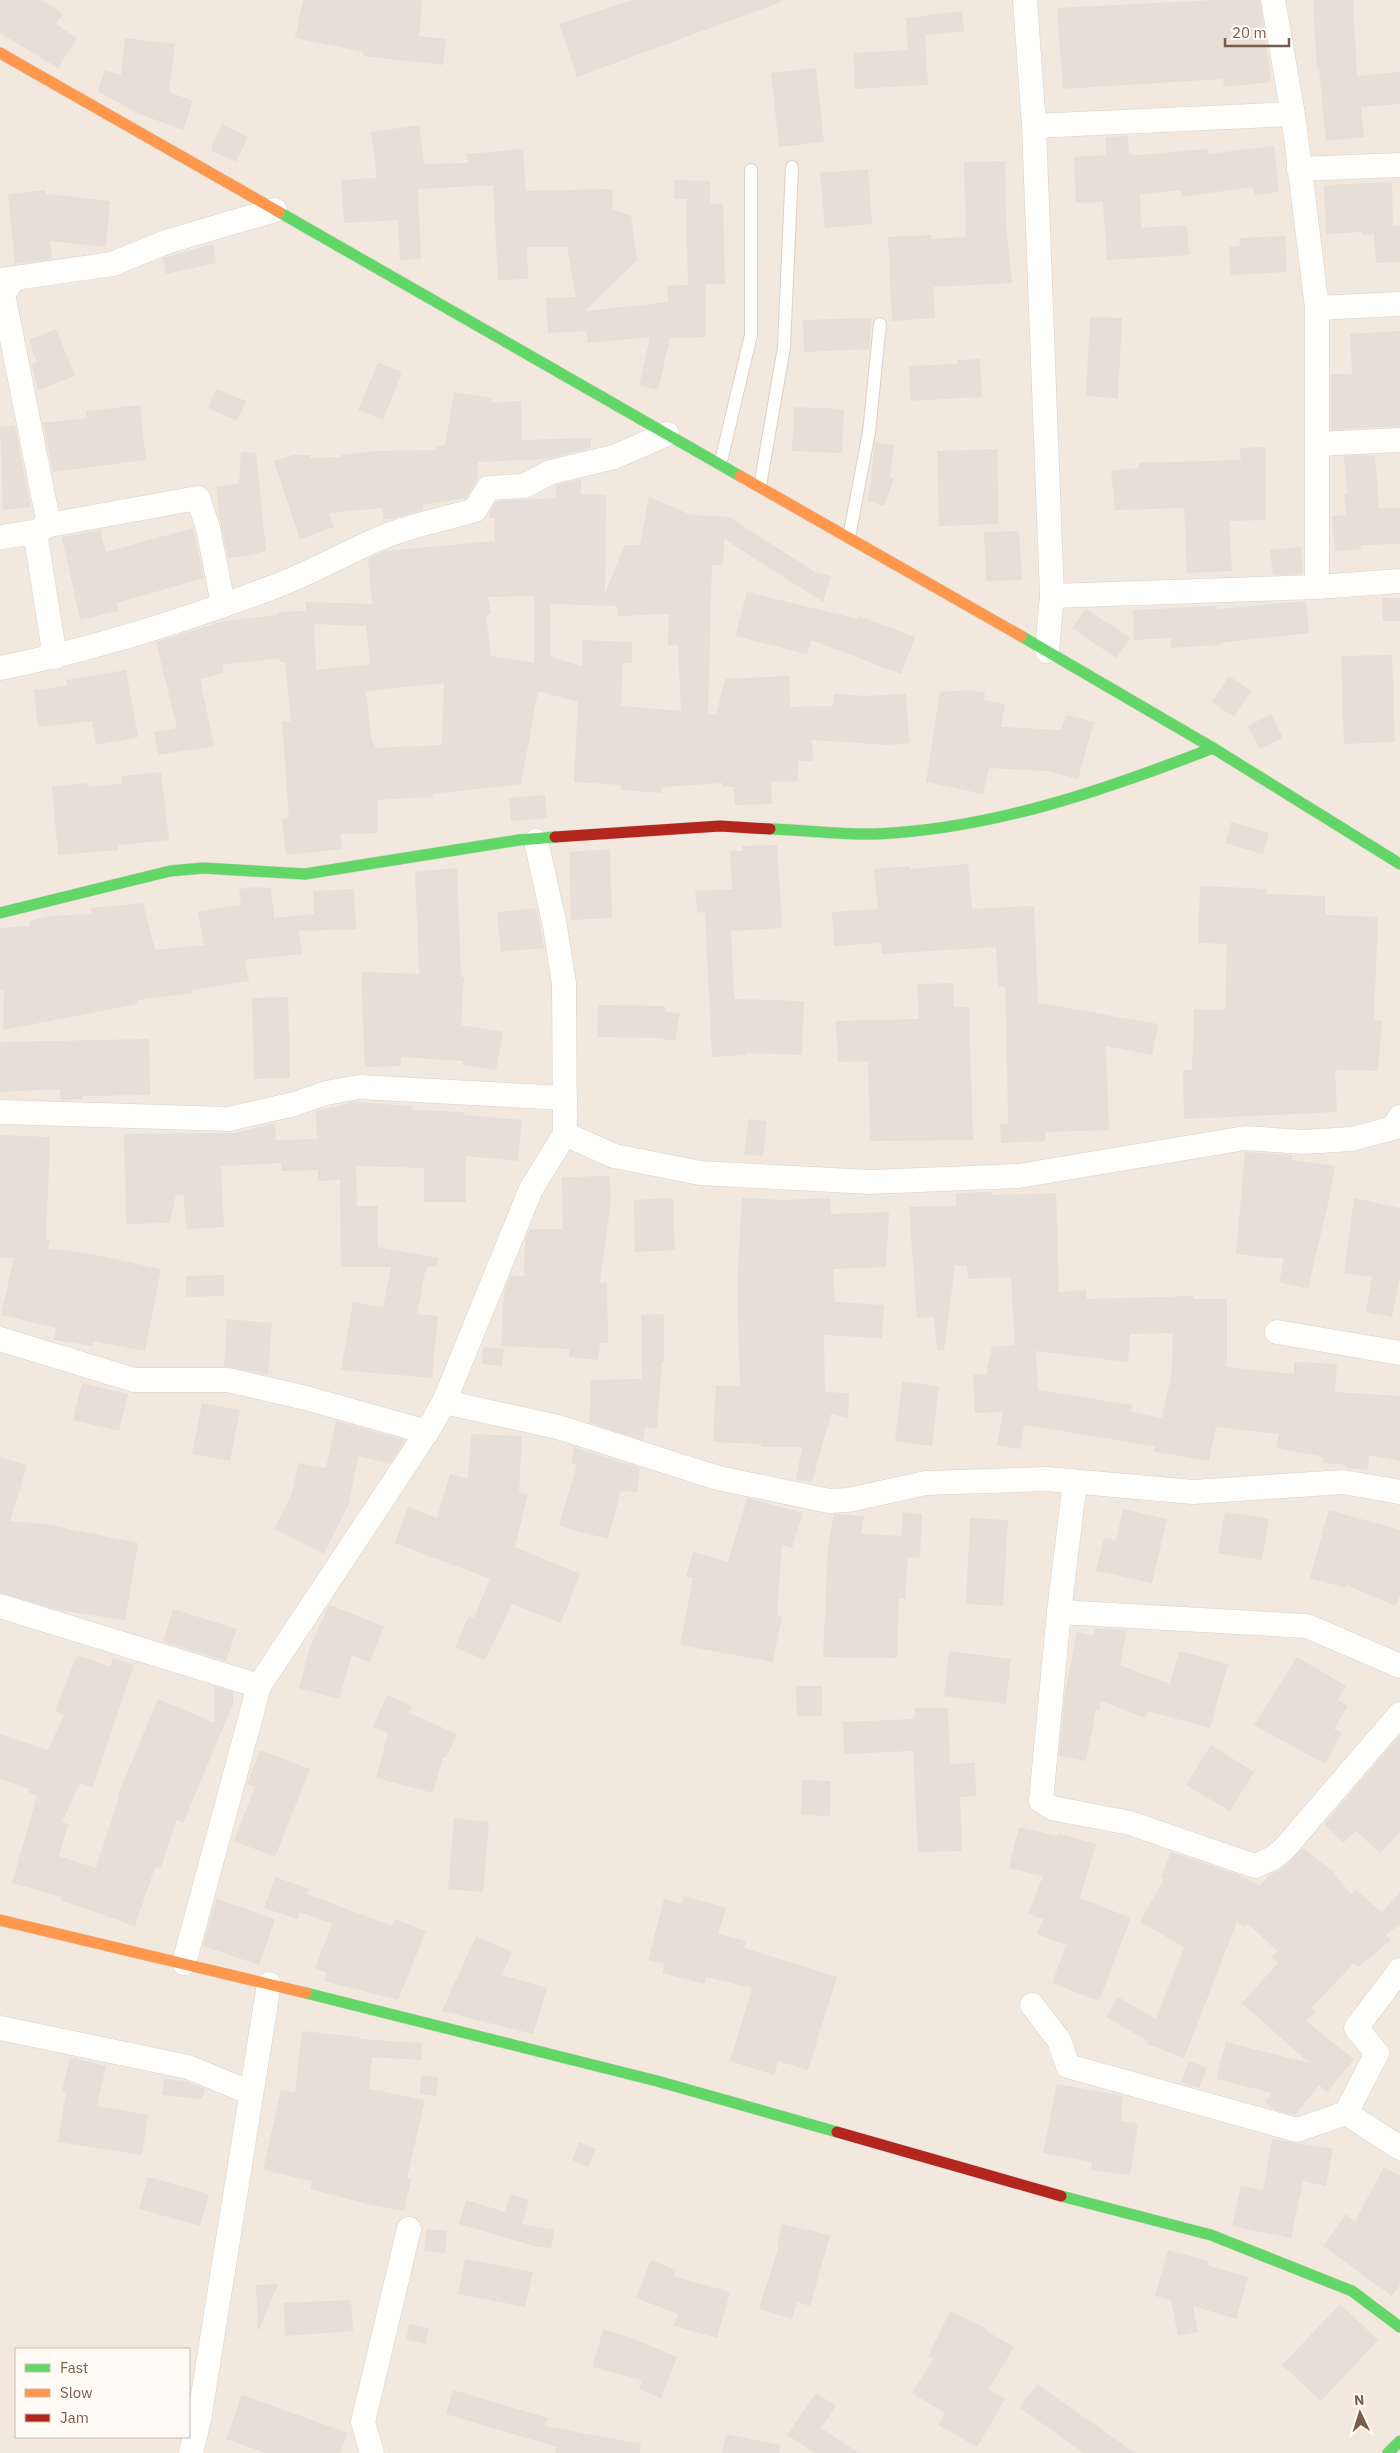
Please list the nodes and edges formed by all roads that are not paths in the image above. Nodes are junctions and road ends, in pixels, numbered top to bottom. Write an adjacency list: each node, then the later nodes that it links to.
1 (1025, 0): 5 (street)
2 (1274, 0): 4 (street)
3 (0, 54): 10 (main road)
4 (1293, 114): 5 (street); 9 (street)
5 (1034, 126): 25 (street)
6 (1400, 165): 9 (street)
7 (792, 167): 19 (lane)
8 (751, 170): 18 (lane)
9 (1299, 170): 13 (street)
10 (275, 210): 11 (street); 15 (main road)
11 (7, 279): 20 (street)
12 (1400, 304): 13 (street)
13 (1317, 308): 17 (street)
14 (880, 324): 22 (lane)
15 (667, 434): 19 (main road); 26 (street)
16 (1400, 440): 17 (street)
17 (1317, 444): 24 (street)
18 (722, 457)
19 (760, 486): 22 (main road)
20 (42, 529): 21 (street); 26 (street); 28 (street)
21 (0, 537)
22 (849, 537): 27 (main road)
23 (1400, 581): 24 (street)
24 (1317, 587): 25 (street)
25 (1052, 596): 27 (street)
26 (223, 604): 28 (street)
27 (1047, 651): 30 (main road)
28 (55, 657): 29 (street)
29 (0, 668)
30 (1213, 748): 31 (main road); 32 (main road)
31 (536, 841): 33 (main road); 34 (street)
32 (1400, 864)
33 (0, 913)
34 (565, 1098): 35 (street); 37 (street)
35 (0, 1112)
36 (1400, 1117): 37 (street)
37 (565, 1134): 41 (street)
38 (1278, 1332): 40 (street)
39 (0, 1339): 42 (street)
40 (1400, 1353)
41 (444, 1402): 42 (street); 43 (street)
42 (427, 1432): 48 (street)
43 (1075, 1482): 44 (street); 46 (street)
44 (1400, 1492)
45 (0, 1606): 48 (street)
46 (1059, 1612): 47 (street); 49 (street)
47 (1400, 1666)
48 (259, 1686): 51 (street)
49 (1400, 1714)
50 (0, 1920): 51 (main road)
51 (184, 1963): 53 (main road)
52 (1400, 1970): 57 (street)
53 (269, 1984): 56 (street); 60 (main road)
54 (1032, 2005): 57 (street)
55 (0, 2028): 56 (street)
56 (251, 2093): 62 (street)
57 (1346, 2113): 58 (street)
58 (1400, 2148)
59 (409, 2229): 63 (street)
60 (1400, 2327)
61 (1400, 2441): 64 (main road)
62 (191, 2453)
63 (372, 2453)
64 (1388, 2453)

